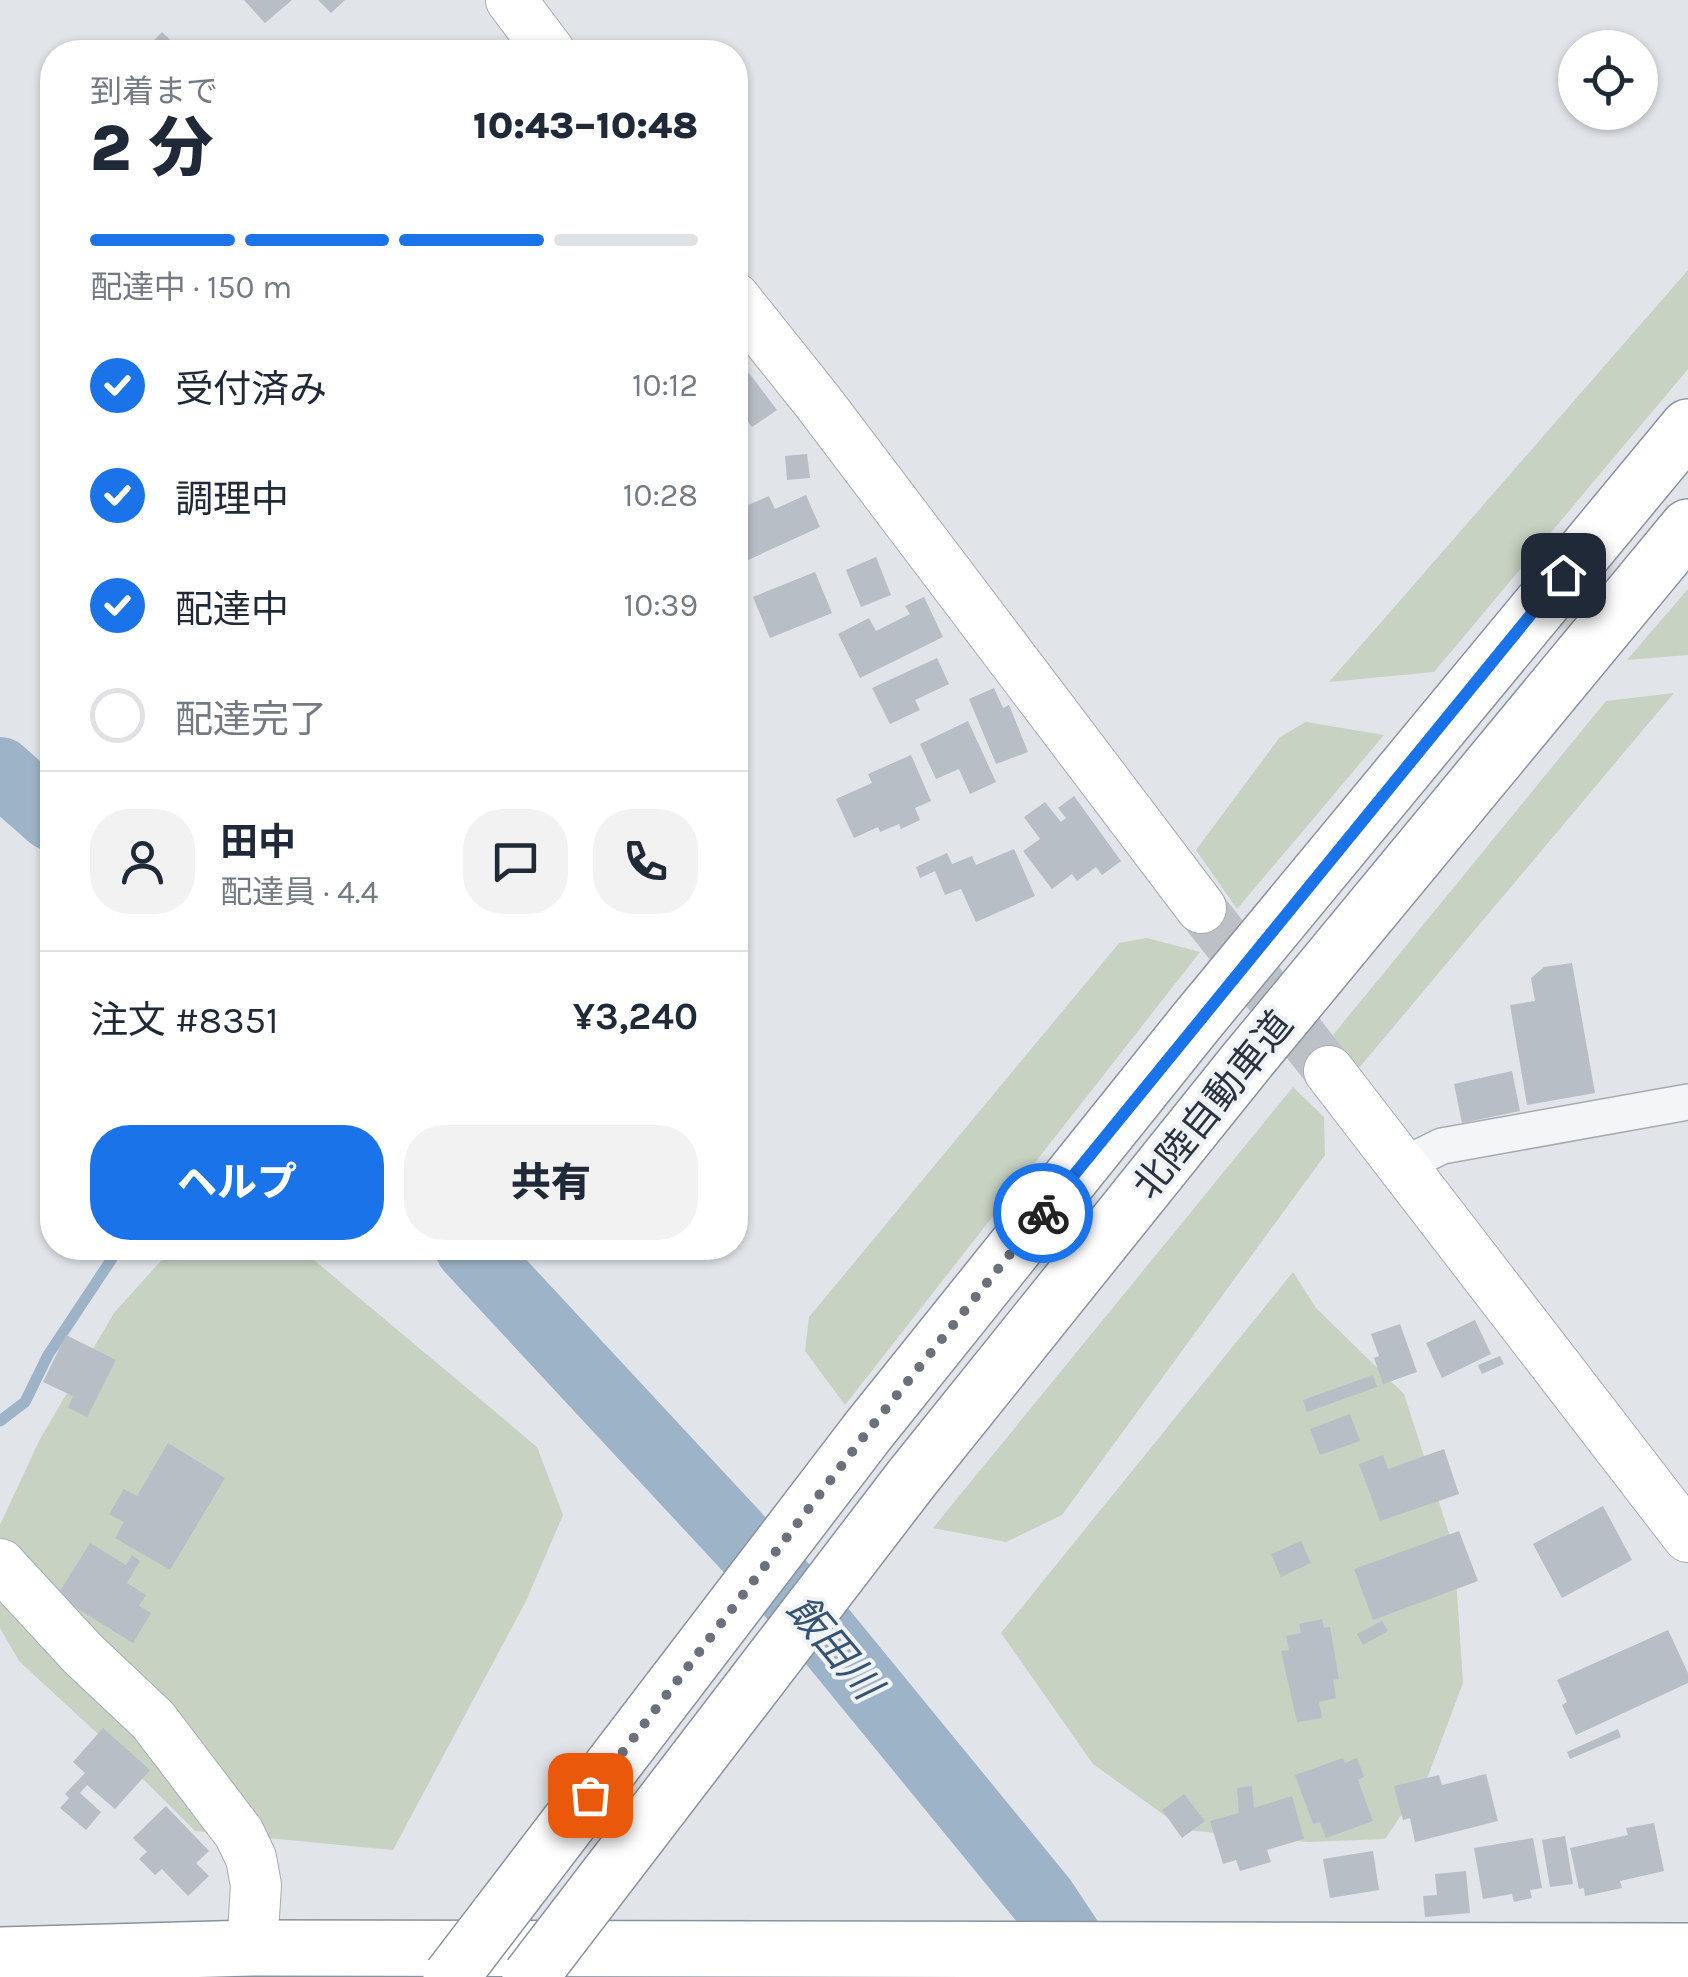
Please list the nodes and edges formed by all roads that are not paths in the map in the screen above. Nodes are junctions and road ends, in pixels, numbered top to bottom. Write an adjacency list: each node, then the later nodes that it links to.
1 (511, 0): 2 (street)
2 (541, 40)
3 (748, 314): 6 (street)
4 (1688, 427): 16 (highway, 北陸自動車道, bridge)
5 (1688, 527): 17 (highway, 北陸自動車道, bridge)
6 (1201, 908)
7 (1329, 1071): 9 (street)
8 (1688, 1102): 9 (street)
9 (1401, 1166): 10 (street)
10 (1688, 1537)
11 (0, 1564): 12 (street)
12 (252, 1948): 14 (highway); 15 (highway)
13 (1688, 1951): 15 (highway)
14 (0, 1955)
15 (612, 1964)
16 (451, 1977)
17 (530, 1977)

